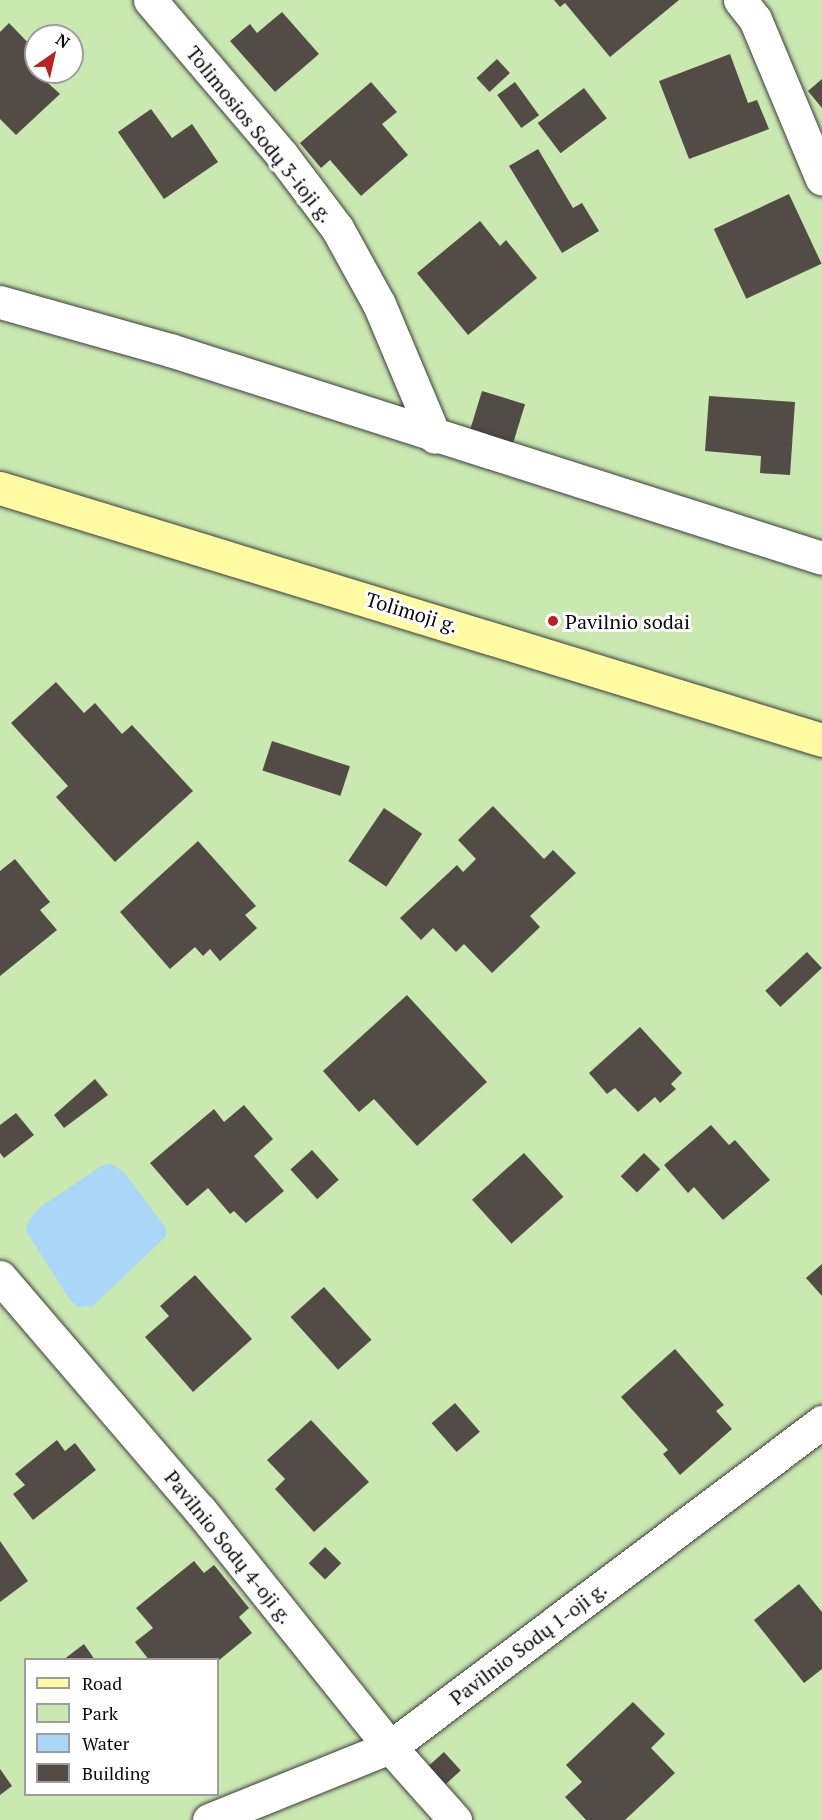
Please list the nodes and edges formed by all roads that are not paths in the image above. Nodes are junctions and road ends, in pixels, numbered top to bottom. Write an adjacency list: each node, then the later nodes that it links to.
1 (150, 0): 5 (street, Tolimosios Sodų 3-ioji g.)
2 (740, 0): 3 (street)
3 (822, 179)
4 (0, 302): 5 (street)
5 (435, 437): 7 (street)
6 (0, 488): 8 (street, Tolimoji g.)
7 (822, 558)
8 (822, 740)
9 (0, 1277): 11 (street, Pavilnio Sodų 4-oji g.)
10 (822, 1422): 11 (street, Pavilnio Sodų 1-oji g.)
11 (390, 1747): 12 (street, Pavilnio Sodų 1-oji g.); 13 (street, Pavilnio Sodų 4-oji g.)
12 (209, 1820)
13 (454, 1820)

